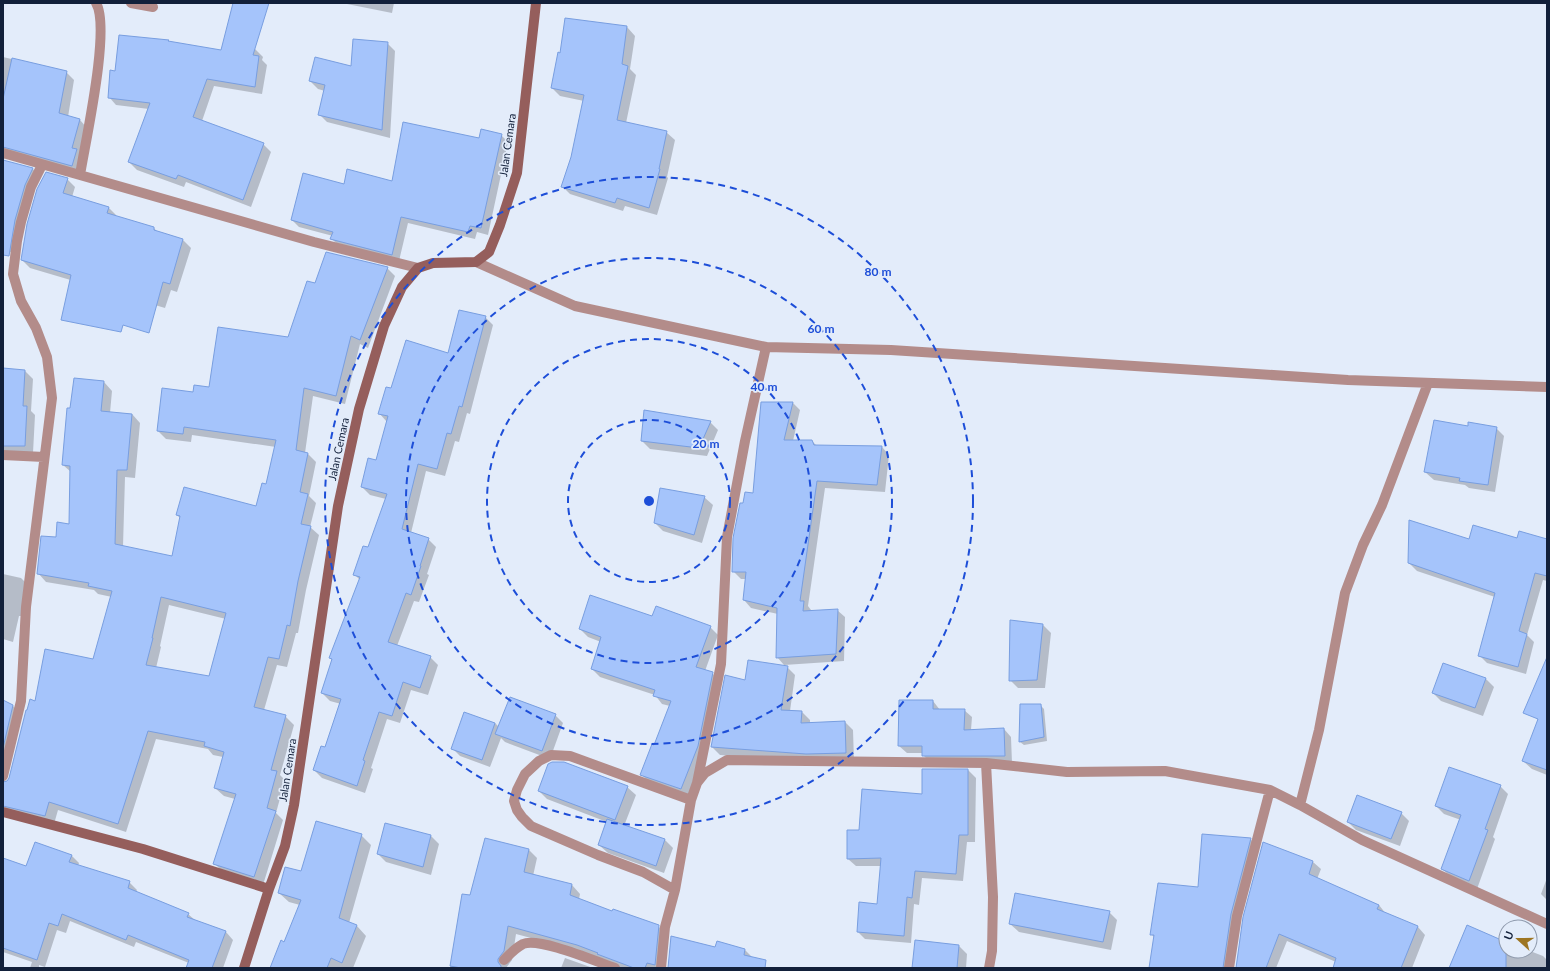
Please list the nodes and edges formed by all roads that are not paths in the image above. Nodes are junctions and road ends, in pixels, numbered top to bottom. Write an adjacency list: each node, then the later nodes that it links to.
1 (96, 3): 7 (street)
2 (131, 3): 4 (street)
3 (536, 3): 8 (street, Jalan Cemara)
4 (153, 7)
5 (3, 153): 6 (street)
6 (42, 165): 7 (street); 14 (street)
7 (80, 175): 9 (street)
8 (476, 262): 9 (street); 10 (street)
9 (418, 268): 22 (street, Jalan Cemara)
10 (766, 347): 11 (street); 17 (street)
11 (1428, 383): 12 (street); 20 (street)
12 (1547, 387)
13 (3, 454): 14 (street)
14 (44, 457): 16 (street)
15 (986, 762): 17 (street); 18 (street); 29 (street)
16 (3, 776)
17 (697, 783): 19 (street)
18 (1270, 790): 20 (street); 30 (street)
19 (691, 800): 23 (street); 23 (street)
20 (1300, 805): 24 (street)
21 (3, 812): 22 (street)
22 (269, 889): 26 (street, Jalan Cemara)
23 (675, 890): 28 (street)
24 (1547, 924)
25 (504, 960): 27 (street)
26 (244, 968)
27 (615, 968)
28 (662, 968)
29 (989, 968)
30 (1229, 968)

